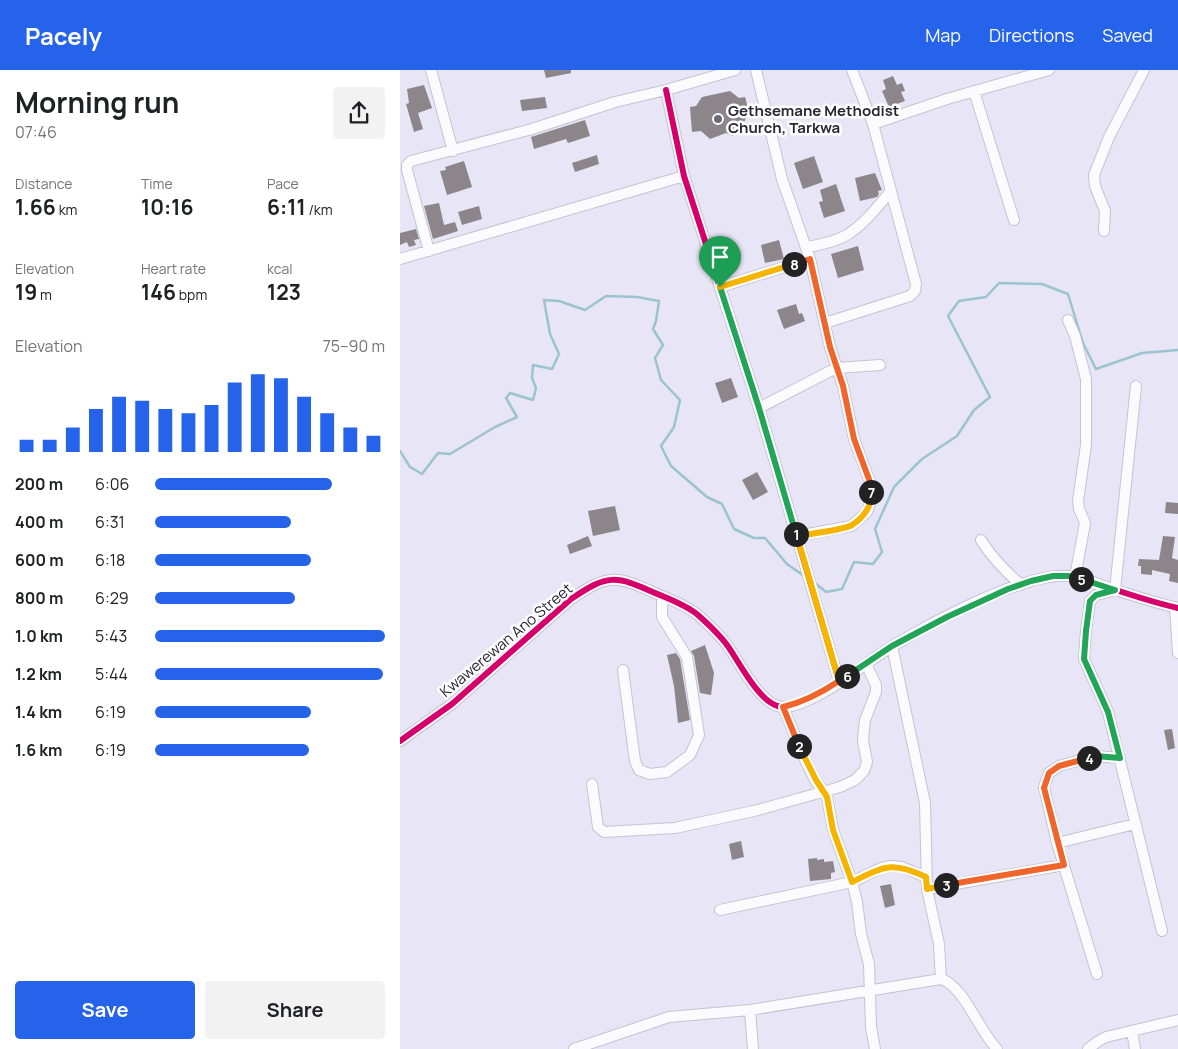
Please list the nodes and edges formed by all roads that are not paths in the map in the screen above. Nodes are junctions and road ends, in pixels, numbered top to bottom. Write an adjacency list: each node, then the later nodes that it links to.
1 (430, 70): 10 (street)
2 (735, 70): 7 (street)
3 (756, 70): 15 (street)
4 (852, 70): 9 (street)
5 (1049, 70): 8 (street)
6 (1144, 70): 14 (street)
7 (666, 90): 10 (street); 11 (street)
8 (974, 91): 9 (street); 13 (street)
9 (873, 124): 12 (street)
10 (453, 151): 16 (street)
11 (684, 176): 16 (street); 19 (street)
12 (891, 191): 15 (street); 21 (street)
13 (1014, 220)
14 (1104, 231)
15 (807, 247): 18 (street)
16 (429, 251): 17 (street)
17 (400, 259)
18 (810, 259): 19 (street); 21 (street)
19 (720, 287): 25 (street)
20 (1068, 320): 28 (street)
21 (825, 323): 23 (street)
22 (880, 365): 23 (street)
23 (836, 368): 25 (street); 26 (street)
24 (1136, 386): 30 (street)
25 (759, 408): 26 (street)
26 (797, 536): 37 (street)
27 (982, 540): 29 (street)
28 (1075, 577): 29 (street); 30 (street)
29 (1021, 584): 33 (street)
30 (1115, 590): 32 (street); 40 (street)
31 (662, 596): 36 (street); 38 (street, Kwawerewan Ano Street); 39 (street, Kwawerewan Ano Street)
32 (1176, 608): 34 (street)
33 (892, 646): 35 (street); 46 (street)
34 (1178, 653)
35 (866, 664): 37 (street); 42 (street)
36 (623, 670)
37 (839, 681): 38 (street)
38 (783, 707): 42 (street)
39 (400, 741)
40 (1120, 758): 43 (street); 44 (street)
41 (592, 784): 42 (street)
42 (824, 791): 47 (street)
43 (1135, 824): 44 (street); 50 (street)
44 (1057, 843): 45 (street)
45 (1064, 865): 48 (street); 51 (street)
46 (926, 877): 47 (street); 48 (street)
47 (852, 882): 49 (street); 53 (street)
48 (927, 889): 52 (street)
49 (720, 910)
50 (1162, 932)
51 (1097, 974)
52 (942, 979): 53 (street); 60 (street)
53 (870, 992): 54 (street); 59 (street)
54 (750, 1010): 57 (street); 58 (street)
55 (1178, 1020): 56 (street)
56 (1132, 1031): 61 (street); 62 (street)
57 (574, 1049)
58 (752, 1049)
59 (875, 1049)
60 (997, 1049)
61 (1088, 1049)
62 (1135, 1049)

